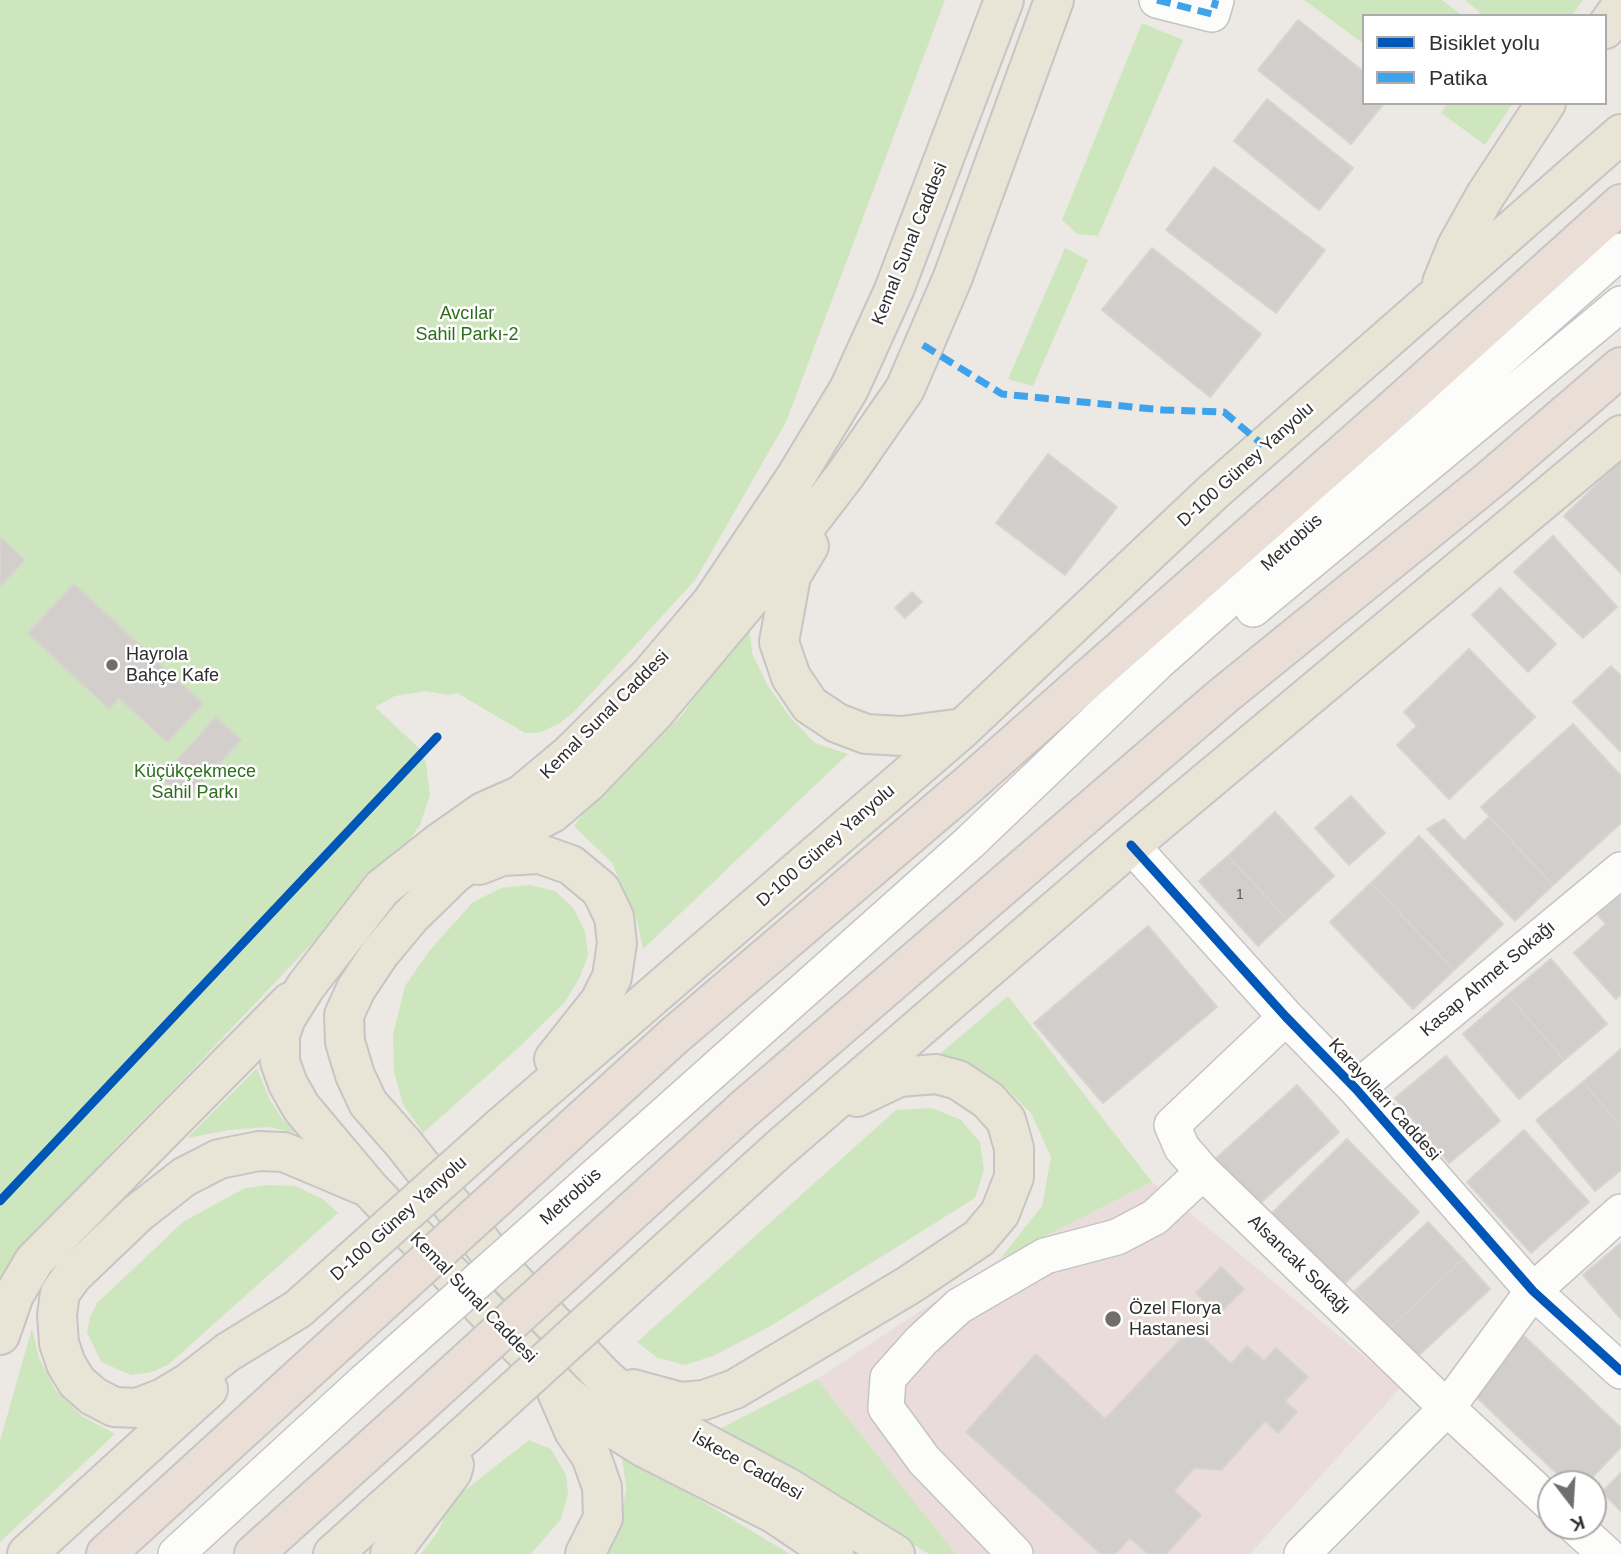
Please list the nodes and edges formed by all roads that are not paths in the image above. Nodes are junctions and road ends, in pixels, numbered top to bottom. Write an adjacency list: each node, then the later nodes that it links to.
1 (1004, 0): 21 (main road, Kemal Sunal Caddesi)
2 (1054, 0): 15 (main road, Kemal Sunal Caddesi)
3 (1157, 0): 4 (street)
4 (1216, 0)
5 (1621, 6): 6 (main road)
6 (1607, 26)
7 (1545, 105): 11 (main road)
8 (1621, 134): 11 (main road, D-100 Güney Yanyolu)
9 (1621, 204): 40 (highway, bridge)
10 (1621, 251): 17 (street, Metrobüs)
11 (1436, 296): 16 (main road, D-100 Güney Yanyolu)
12 (1621, 304): 17 (street, Metrobüs)
13 (1621, 367): 42 (highway, bridge)
14 (1621, 435): 18 (main road)
15 (846, 474): 16 (main road); 20 (main road, Kemal Sunal Caddesi)
16 (963, 728): 24 (main road, D-100 Güney Yanyolu)
17 (969, 843): 41 (street, Metrobüs, bridge)
18 (1131, 845): 22 (street, Karayolları Caddesi); 25 (main road)
19 (1621, 870): 23 (street, Kasap Ahmet Sokağı)
20 (454, 874): 24 (main road); 33 (main road, Kemal Sunal Caddesi)
21 (306, 986): 27 (main road, Kemal Sunal Caddesi); 31 (main road)
22 (1286, 1017): 23 (street, Karayolları Caddesi); 26 (street, Alsancak Sokağı)
23 (1356, 1089): 29 (street, Karayolları Caddesi)
24 (501, 1127): 30 (main road, D-100 Güney Yanyolu, bridge)
25 (779, 1149): 33 (main road); 36 (main road, bridge)
26 (1203, 1172): 35 (street, Alsancak Sokağı); 48 (street)
27 (369, 1188): 30 (main road); 34 (main road, Kemal Sunal Caddesi)
28 (1621, 1212): 29 (street)
29 (1533, 1291): 32 (street, Karayolları Caddesi); 35 (street)
30 (298, 1309): 39 (main road, D-100 Güney Yanyolu)
31 (0, 1335)
32 (1621, 1371)
33 (601, 1375): 47 (main road, İskece Caddesi)
34 (552, 1380): 45 (main road); 46 (main road, İskece Caddesi)
35 (1447, 1408): 37 (street, Alsancak Sokağı); 49 (street)
36 (464, 1436): 43 (main road); 44 (main road)
37 (1537, 1491)
38 (1590, 1540): 50 (street)
39 (27, 1554)
40 (106, 1554)
41 (176, 1554)
42 (254, 1554)
43 (333, 1554)
44 (390, 1554)
45 (586, 1554)
46 (834, 1554)
47 (895, 1554)
48 (1015, 1554)
49 (1302, 1554)
50 (1606, 1554)

